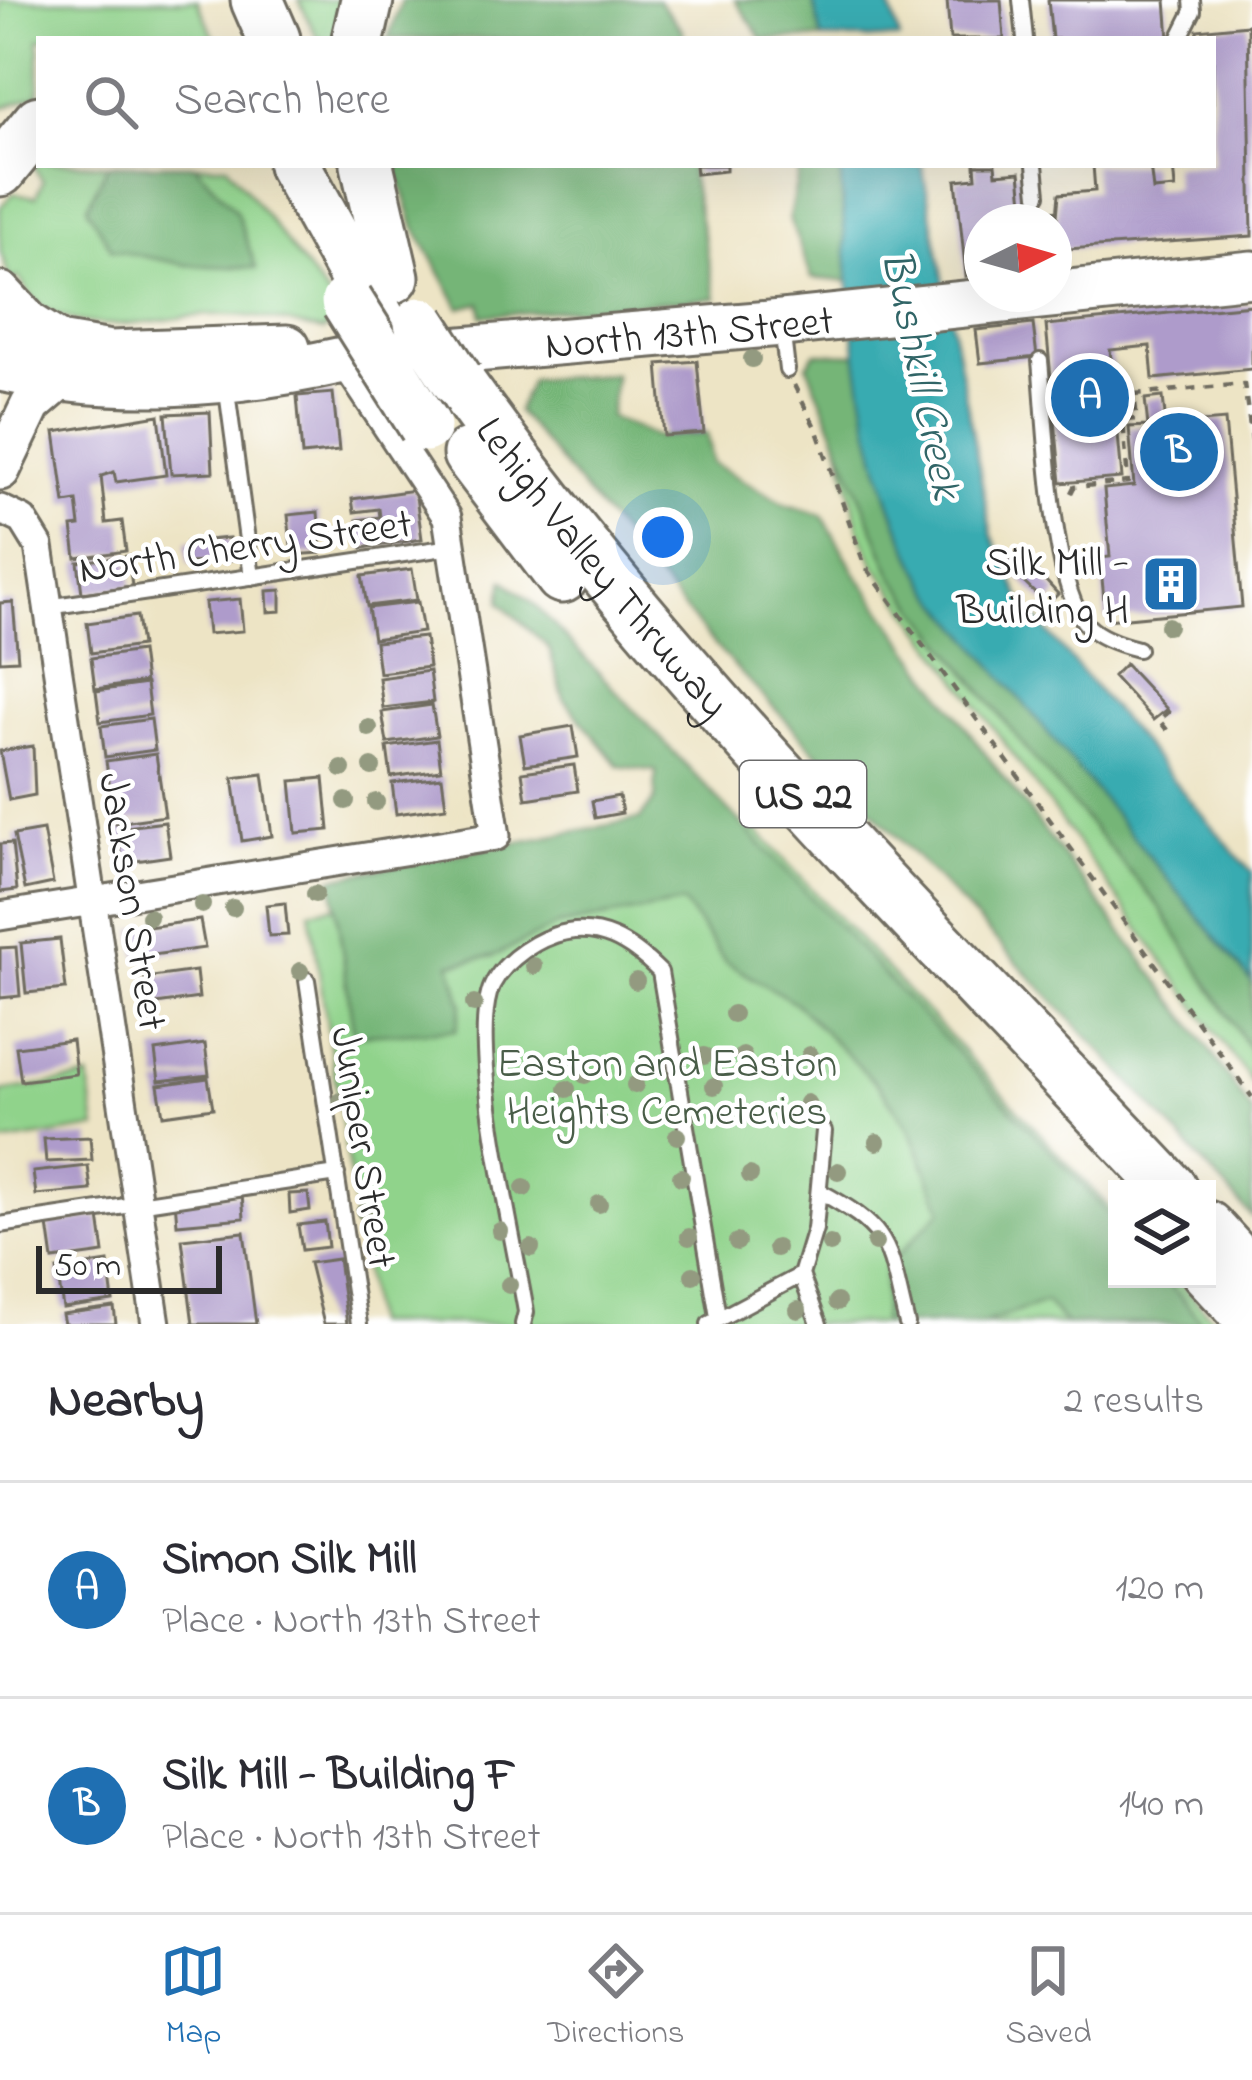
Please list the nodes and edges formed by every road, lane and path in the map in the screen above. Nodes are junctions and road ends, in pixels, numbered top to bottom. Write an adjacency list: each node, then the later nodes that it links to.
1 (221, 0): 6 (highway)
2 (257, 0): 7 (highway)
3 (368, 0): 8 (highway)
4 (1022, 0): 9 (lane)
5 (1192, 0): 10 (lane)
6 (237, 36)
7 (273, 36)
8 (359, 36)
9 (1025, 36)
10 (1180, 36)
11 (36, 120): 13 (highway)
12 (36, 123): 19 (highway)
13 (0, 136)
14 (258, 168): 23 (highway)
15 (296, 168): 23 (highway, Lehigh Valley Thruway / US 22)
16 (333, 168): 23 (highway, Lehigh Valley Thruway / US 22)
17 (367, 168): 23 (highway)
18 (1035, 168): 20 (lane)
19 (0, 170)
20 (1038, 195)
21 (1252, 274): 24 (main road, North 13th Street)
22 (0, 295): 28 (main road)
23 (386, 307): 32 (highway, Lehigh Valley Thruway / US 22)
24 (782, 323): 26 (main road, North 13th Street); 30 (lane)
25 (0, 335): 28 (main road, North 13th Street)
26 (343, 360): 28 (main road, North 13th Street); 31 (main road, North 13th Street); 37 (street)
27 (1040, 362): 35 (lane)
28 (63, 364): 29 (main road, North 13th Street); 31 (main road, North 13th Street); 34 (main road)
29 (0, 368)
30 (787, 370): 46 (path)
31 (226, 379): 38 (lane)
32 (441, 408): 49 (highway, Lehigh Valley Thruway / US 22); 50 (highway, Lehigh Valley Thruway / US 22)
33 (1252, 441): 35 (path)
34 (0, 470)
35 (1054, 495): 40 (lane)
36 (0, 509): 39 (street, Jackson Street)
37 (452, 547): 38 (lane, North Cherry Street); 43 (street)
38 (252, 577): 39 (lane, North Cherry Street)
39 (48, 607): 43 (street, Jackson Street)
40 (1138, 649)
41 (1170, 711): 42 (path)
42 (1167, 730)
43 (93, 902): 44 (street); 52 (street, Jackson Street)
44 (0, 916)
45 (307, 980): 48 (lane, Juniper Street)
46 (1252, 1097)
47 (824, 1131): 51 (lane)
48 (337, 1174): 52 (lane); 61 (lane, Juniper Street)
49 (1122, 1180)
50 (1163, 1180)
51 (819, 1191): 55 (lane); 64 (lane)
52 (138, 1204): 53 (lane); 60 (street, Jackson Street)
53 (0, 1225)
54 (1216, 1237): 56 (highway)
55 (801, 1275): 59 (lane); 63 (lane)
56 (1252, 1276)
57 (1216, 1281): 58 (highway)
58 (1252, 1319)
59 (714, 1320): 62 (lane)
60 (156, 1324)
61 (359, 1324)
62 (523, 1324)
63 (819, 1324)
64 (907, 1324)

